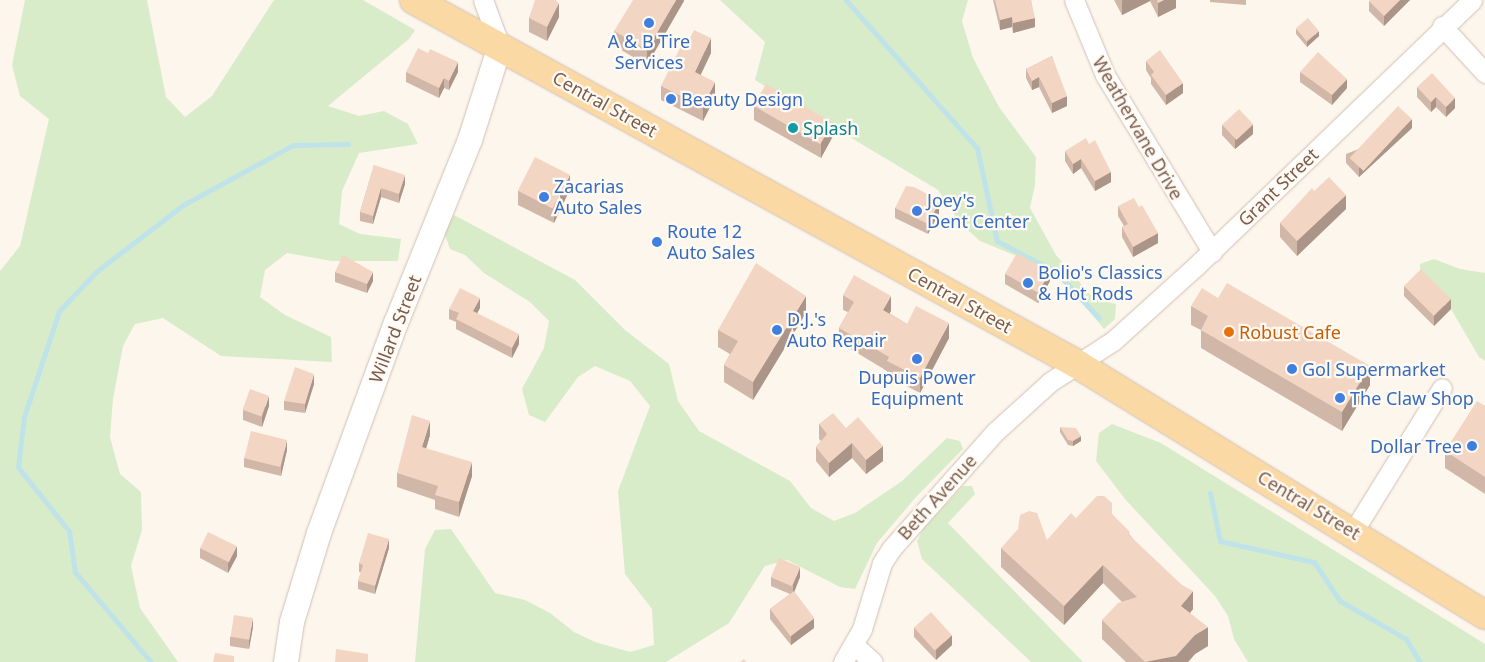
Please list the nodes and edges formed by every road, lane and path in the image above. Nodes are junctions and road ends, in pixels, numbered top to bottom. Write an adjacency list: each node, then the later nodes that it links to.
1 (483, 0): 6 (street)
2 (1074, 0): 8 (street, Weathervane Drive)
3 (1472, 0): 5 (street, Grant Street)
4 (427, 2): 6 (main road, Central Street)
5 (1442, 26): 7 (street); 8 (street, Grant Street)
6 (500, 46): 9 (main road, Central Street); 14 (street, Willard Street)
7 (1485, 73)
8 (1212, 252): 9 (street, Grant Street)
9 (1077, 364): 11 (main road, Central Street); 13 (street, Beth Avenue)
10 (1442, 388): 11 (street)
11 (1353, 532): 12 (main road, Central Street)
12 (1485, 615)
13 (854, 645): 15 (street, Beth Avenue); 16 (street)
14 (286, 662)
15 (843, 662)
16 (873, 662)

